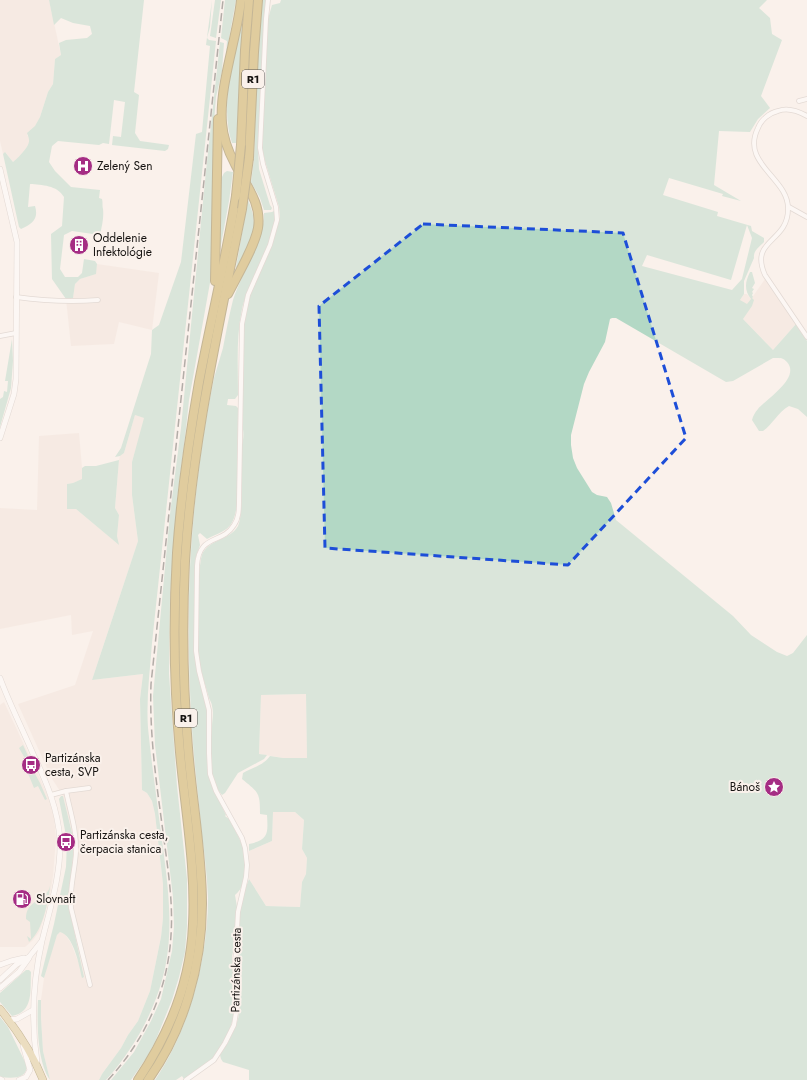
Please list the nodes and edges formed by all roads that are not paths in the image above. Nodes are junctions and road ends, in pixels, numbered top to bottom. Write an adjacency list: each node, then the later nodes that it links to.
1 (240, 0): 13 (highway); 14 (highway)
2 (249, 0): 14 (highway, R1, bridge)
3 (258, 0): 13 (highway, R1, bridge)
4 (268, 0): 38 (street, Partizánska cesta)
5 (807, 99): 6 (street)
6 (799, 102)
7 (807, 116): 9 (street)
8 (0, 169): 11 (street)
9 (788, 207): 10 (street); 17 (street)
10 (807, 217)
11 (16, 297): 12 (street); 15 (street)
12 (98, 300)
13 (223, 306): 37 (highway, R1)
14 (212, 320): 36 (highway, R1)
15 (16, 333): 16 (street); 18 (street)
16 (0, 336)
17 (807, 337)
18 (0, 438)
19 (0, 678): 22 (street)
20 (89, 788): 21 (street)
21 (66, 791): 22 (street); 27 (street)
22 (51, 795): 23 (street)
23 (42, 942): 24 (street); 30 (street)
24 (29, 958): 25 (street); 26 (street); 28 (street)
25 (0, 965)
26 (0, 980)
27 (90, 985)
28 (0, 988)
29 (0, 1009): 31 (main road)
30 (33, 1010): 31 (street); 33 (street)
31 (9, 1020): 32 (main road)
32 (23, 1042): 33 (main road); 34 (street)
33 (38, 1069): 35 (main road)
34 (19, 1080)
35 (43, 1080)
36 (138, 1080)
37 (148, 1080)
38 (186, 1080)

